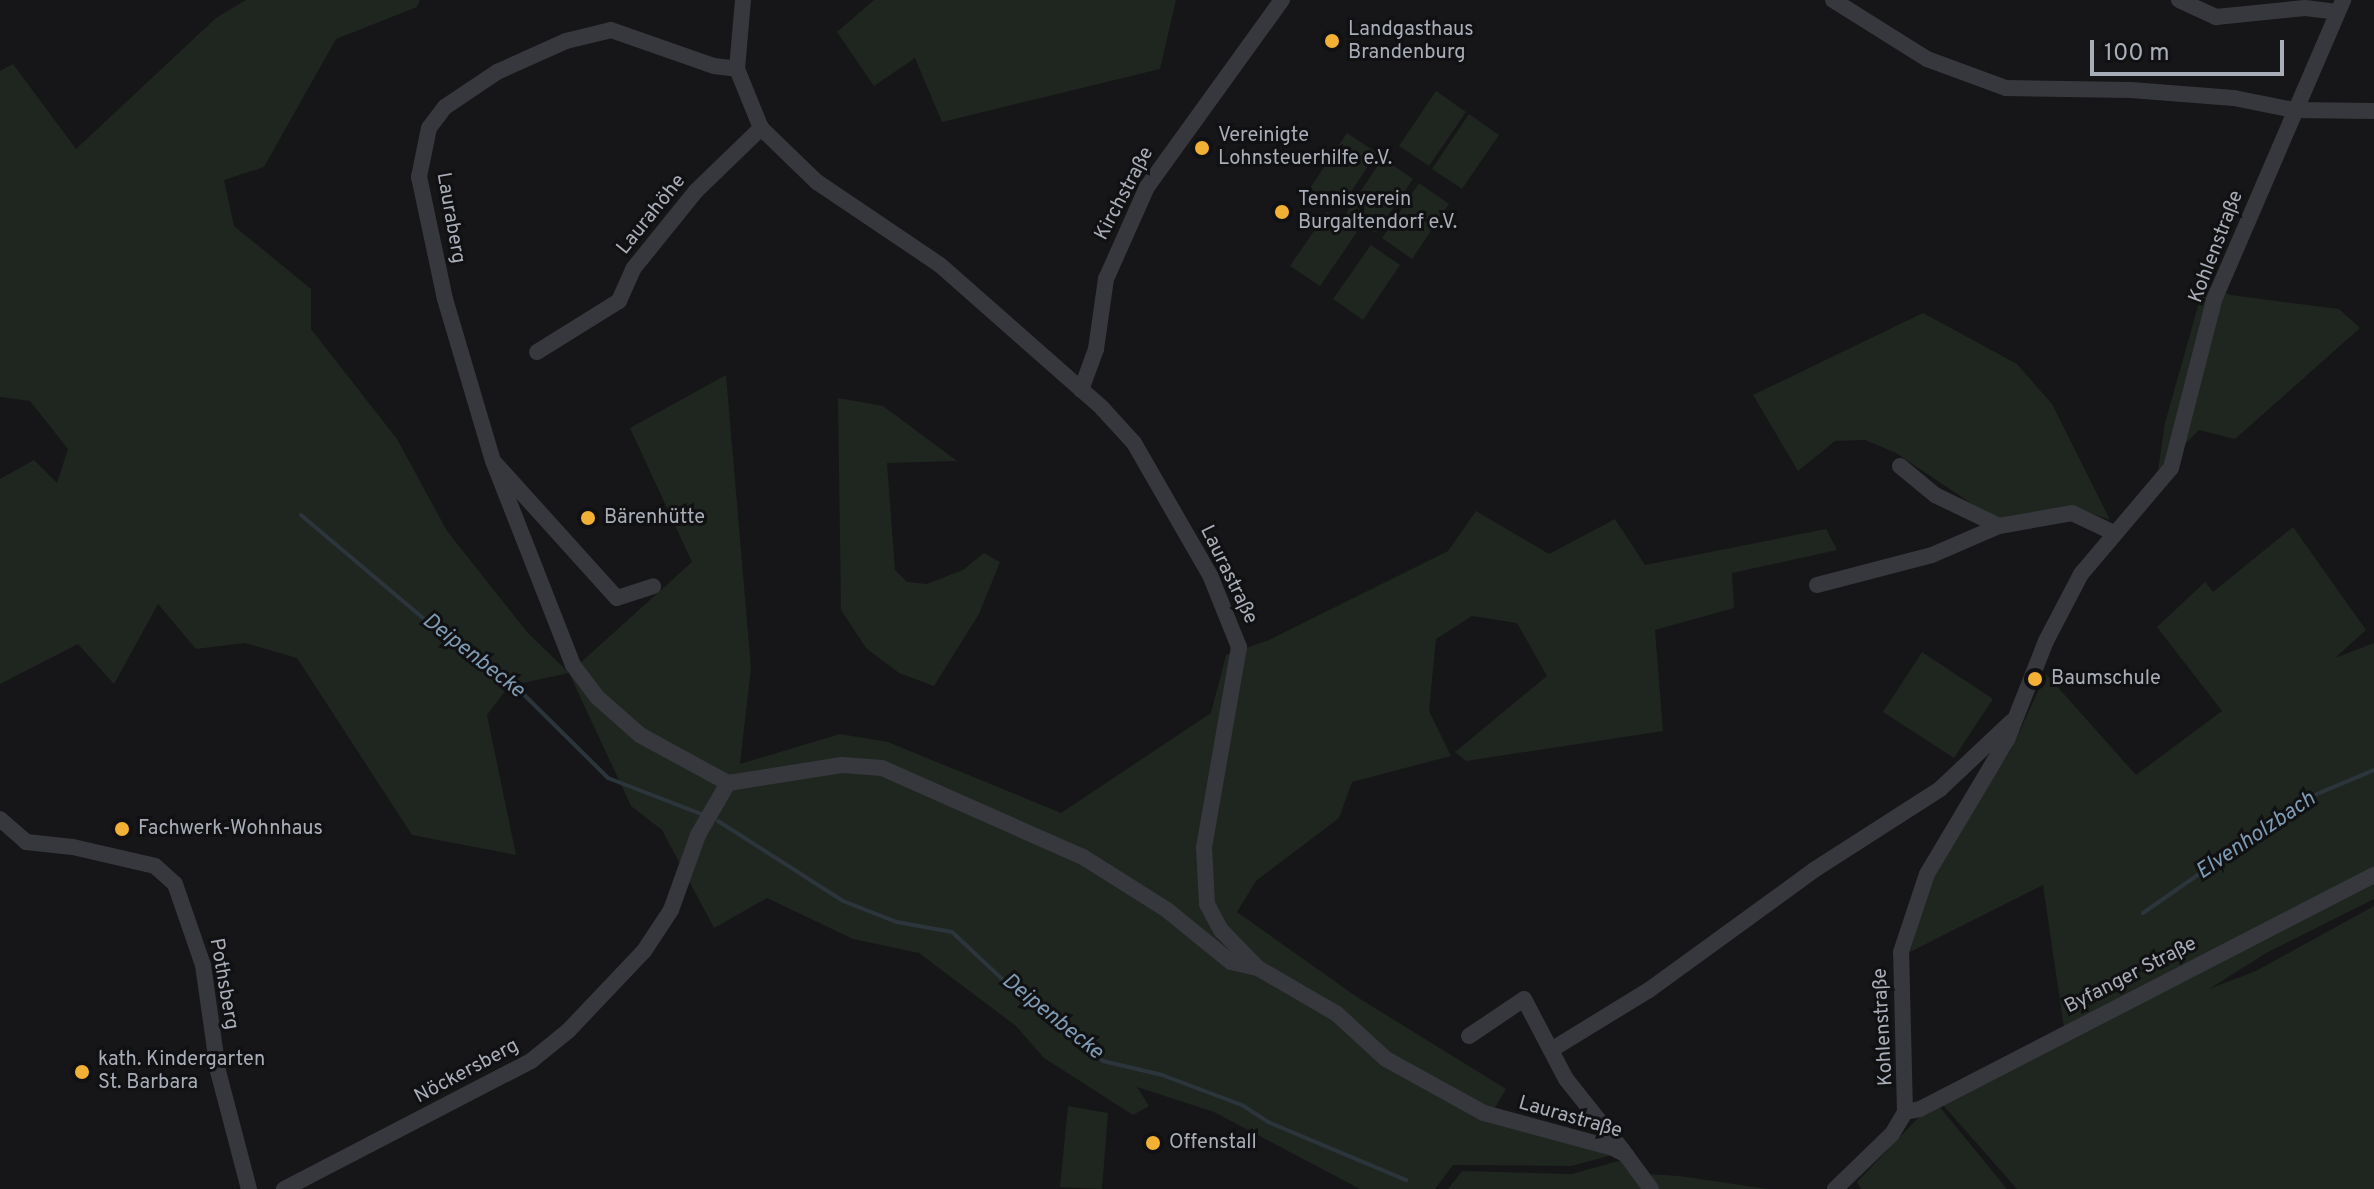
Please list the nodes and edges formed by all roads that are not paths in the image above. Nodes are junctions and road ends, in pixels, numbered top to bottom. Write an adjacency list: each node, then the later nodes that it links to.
1 (743, 0): 6 (street, Laurastraße)
2 (1282, 0): 11 (street, Kirchstraße)
3 (1833, 0): 7 (street)
4 (2179, 0): 5 (street, Kohlenstraße)
5 (2340, 6): 7 (street, Kohlenstraße)
6 (737, 69): 9 (street, Laurastraße); 12 (street, Lauraberg)
7 (2294, 110): 8 (street); 15 (street, Kohlenstraße)
8 (2374, 111)
9 (761, 128): 10 (street, Laurahöhe); 11 (street, Laurastraße)
10 (537, 352)
11 (1081, 390): 22 (street, Laurastraße)
12 (493, 461): 17 (street, Lauraberg); 19 (street, Lauraberg)
13 (1900, 466): 14 (street)
14 (1999, 526): 15 (street); 16 (street)
15 (2112, 532): 18 (street, Kohlenstraße)
16 (1817, 585)
17 (653, 586)
18 (2015, 719): 24 (street, Kohlenstraße); 25 (street, Kohlenstraße)
19 (728, 783): 22 (street); 29 (street, Nöckersberg)
20 (0, 819): 28 (street, Pothsberg)
21 (2374, 875): 25 (street, Byfanger Straße)
22 (1258, 968): 26 (street, Laurastraße)
23 (1469, 1036): 24 (street, Laurastraße)
24 (1551, 1050): 26 (street, Laurastraße)
25 (1905, 1112): 27 (street, Kohlenstraße)
26 (1626, 1155): 30 (street, Laurastraße)
27 (1844, 1186)
28 (249, 1189)
29 (284, 1189)
30 (1651, 1189)

